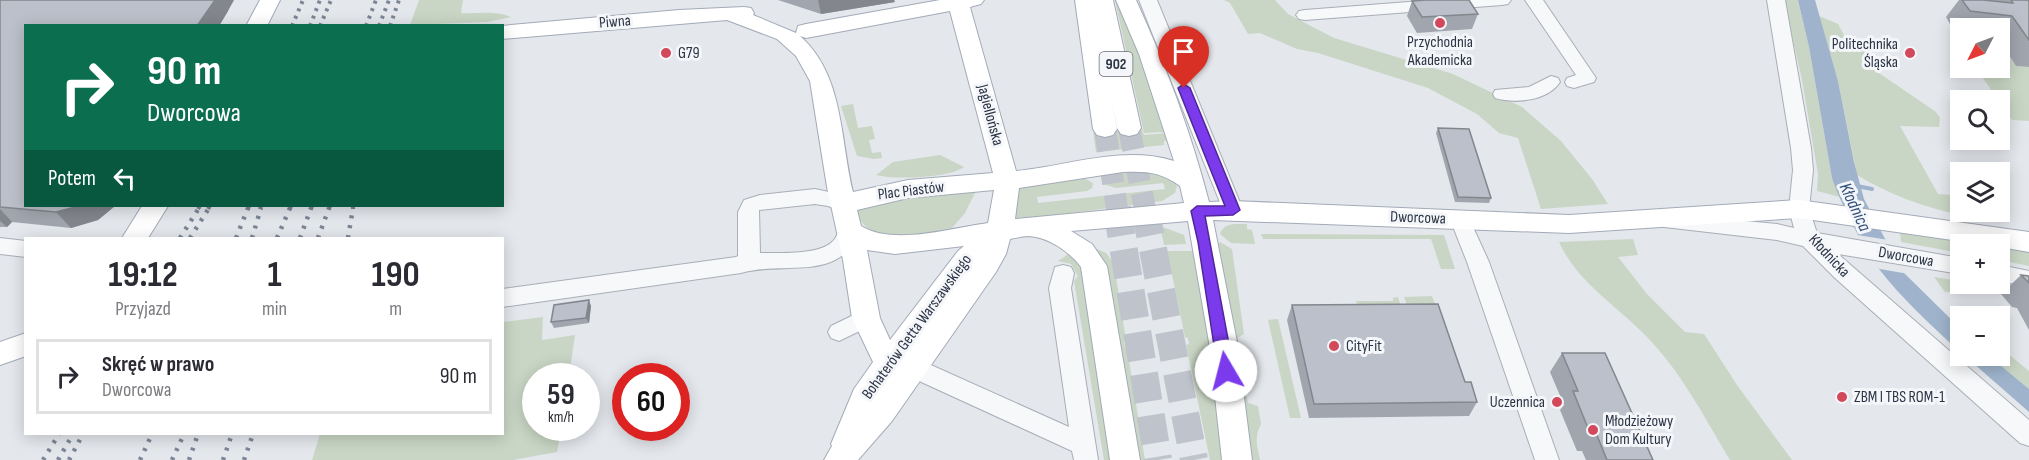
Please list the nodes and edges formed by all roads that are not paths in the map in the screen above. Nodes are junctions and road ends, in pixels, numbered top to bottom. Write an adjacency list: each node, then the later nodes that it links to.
1 (270, 0): 12 (main road)
2 (1085, 0): 21 (main road, 902)
3 (1103, 0): 20 (main road, 902)
4 (1126, 0): 25 (main road)
5 (1148, 0): 31 (street)
6 (1502, 0): 11 (street)
7 (1534, 0): 15 (street)
8 (1776, 0): 30 (street, Kłodnicka)
9 (964, 1): 13 (main road); 22 (main road, Jagiellońska)
10 (727, 13): 13 (main road, Piwna); 14 (main road, Piwna); 16 (main road, Piwna)
11 (1305, 15)
12 (257, 24)
13 (806, 31): 16 (main road, Piwna)
14 (504, 32)
15 (1580, 80)
16 (821, 81): 19 (main road, Piwna)
17 (1551, 82): 18 (street)
18 (1502, 94)
19 (827, 112): 27 (main road); 28 (main road, Piwna)
20 (1129, 128)
21 (1105, 129)
22 (996, 140): 23 (main road); 24 (main road, Jagiellońska); 26 (main road)
23 (1090, 169): 24 (main road); 25 (main road)
24 (1007, 180): 26 (main road, Plac Piastów); 37 (main road, Jagiellońska)
25 (1190, 182): 32 (main road)
26 (957, 186): 27 (main road, Plac Piastów)
27 (911, 190): 28 (main road, Plac Piastów)
28 (843, 205): 36 (main road); 43 (street)
29 (154, 207): 38 (main road)
30 (1799, 209): 34 (main road, Dworcowa); 39 (street, Kłodnicka); 40 (main road, Dworcowa)
31 (1233, 210): 32 (main road, Dworcowa); 33 (main road, Dworcowa)
32 (1197, 211): 35 (main road, Dworcowa); 60 (main road)
33 (1460, 219): 34 (main road, Dworcowa); 61 (street)
34 (1638, 219): 39 (street, Dworcowa)
35 (1032, 226): 37 (main road, Dworcowa); 59 (main road)
36 (849, 231): 37 (main road); 43 (street); 49 (main road)
37 (997, 231): 54 (main road, Bohaterów Getta Warszawskiego)
38 (136, 237)
39 (1808, 238): 44 (street, Dworcowa); 56 (street, Kłodnicka)
40 (2029, 242)
41 (0, 246): 42 (street)
42 (24, 249)
43 (748, 260): 48 (street)
44 (1950, 264)
45 (1063, 273): 57 (street)
46 (2010, 275): 47 (street)
47 (2029, 279)
48 (504, 298)
49 (866, 318): 50 (street); 54 (main road)
50 (839, 332)
51 (24, 345): 52 (main road)
52 (0, 354)
53 (24, 362): 55 (main road)
54 (901, 366): 57 (street); 58 (main road, Bohaterów Getta Warszawskiego)
55 (0, 370)
56 (2029, 435)
57 (1085, 453)
58 (840, 458)
59 (1125, 460)
60 (1237, 460)
61 (1546, 460)

